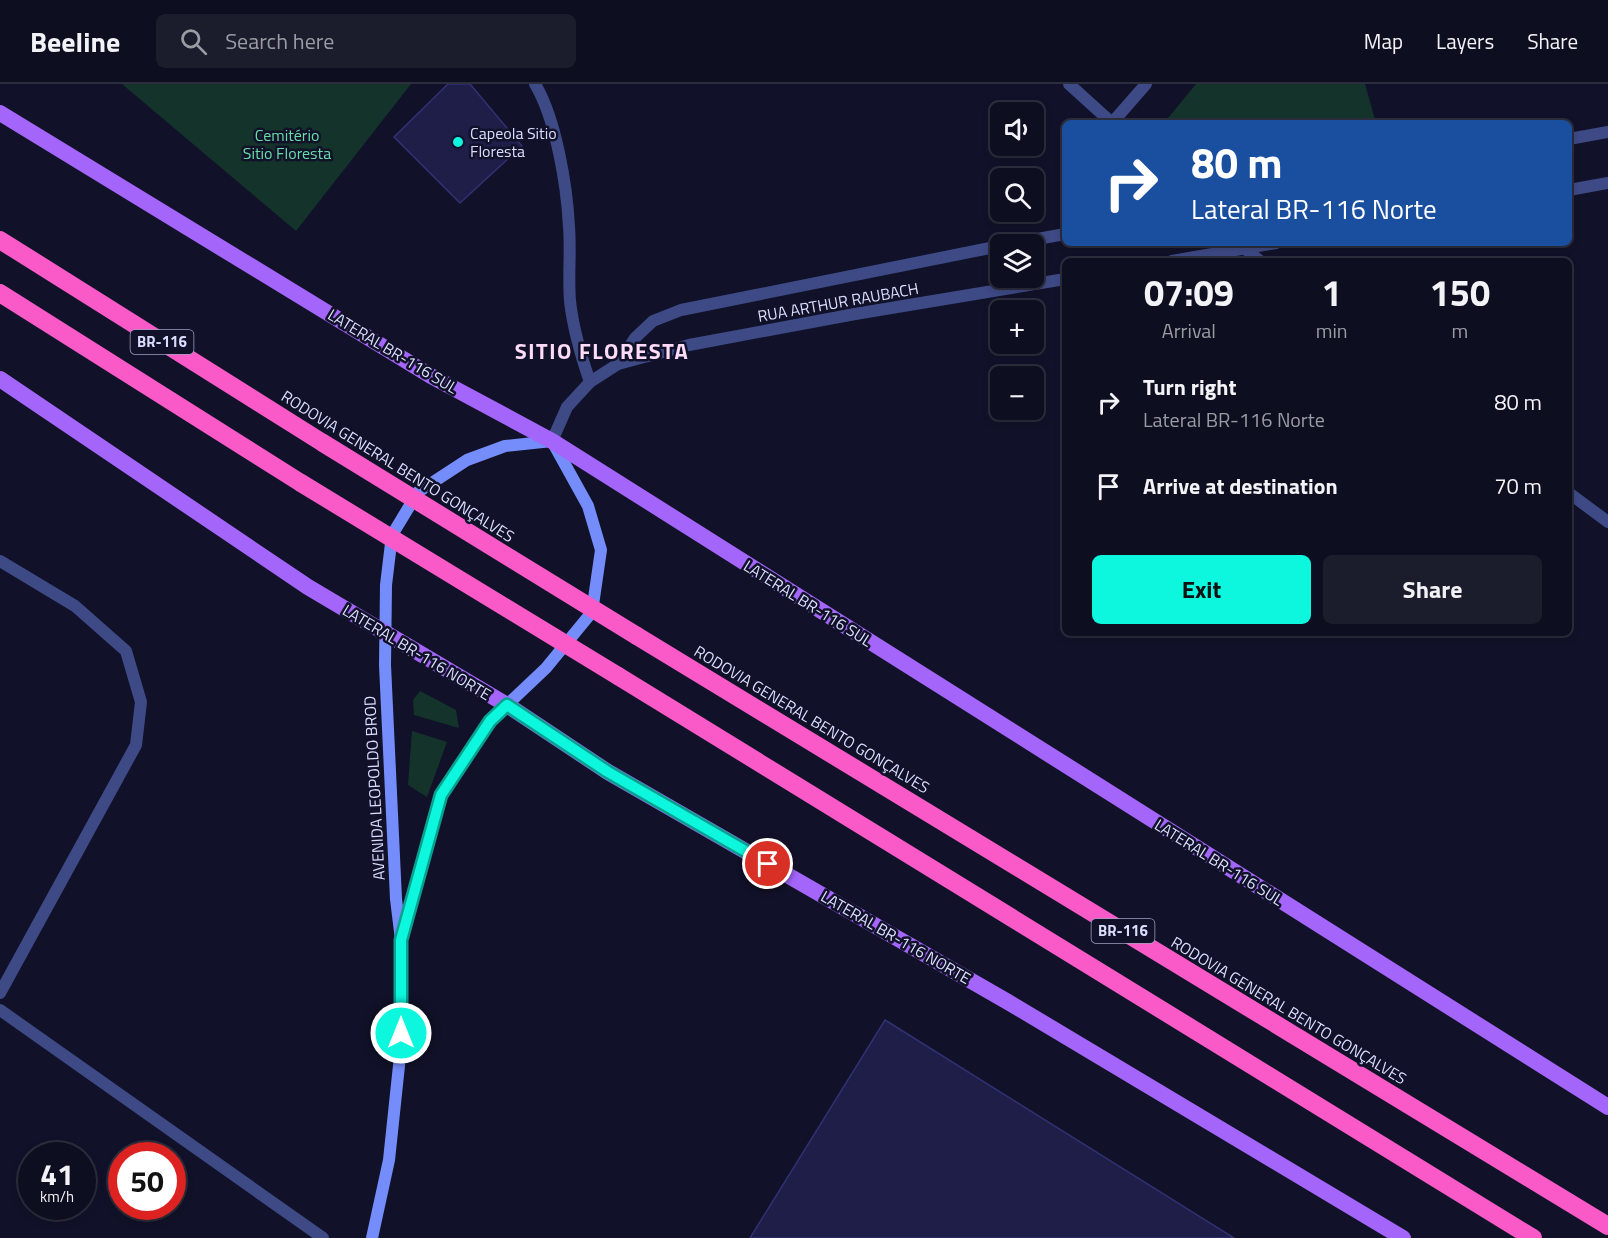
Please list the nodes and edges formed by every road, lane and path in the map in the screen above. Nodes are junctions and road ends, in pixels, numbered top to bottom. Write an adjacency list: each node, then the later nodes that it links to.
1 (535, 84): 22 (street)
2 (1069, 84): 5 (street)
3 (1146, 84): 6 (street)
4 (0, 113): 23 (main road, LATERAL BR-116 SUL)
5 (1109, 120)
6 (1115, 120)
7 (1608, 132): 8 (street)
8 (1572, 138)
9 (1608, 183): 10 (street)
10 (1572, 189)
11 (1062, 235): 12 (street)
12 (1044, 238)
13 (0, 240): 33 (highway, RODOVIA GENERAL BENTO GONÇALVES / BR-116, bridge)
14 (1241, 246): 16 (street); 17 (street)
15 (990, 248): 20 (street, RUA ARTHUR RAUBACH)
16 (1186, 258)
17 (1256, 258)
18 (1062, 280): 20 (street, RUA ARTHUR RAUBACH)
19 (0, 293): 37 (highway, BR-116, bridge)
20 (618, 364): 22 (street, RUA ARTHUR RAUBACH)
21 (0, 379): 27 (main road, LATERAL BR-116 NORTE)
22 (590, 382): 23 (street, RUA ARTHUR RAUBACH)
23 (552, 441): 27 (main road, AVENIDA LEOPOLDO BROD); 28 (main road, AVENIDA LEOPOLDO BROD); 32 (main road, LATERAL BR-116 SUL)
24 (1572, 495): 25 (street)
25 (1608, 522)
26 (0, 561): 30 (street)
27 (386, 633): 28 (main road, LATERAL BR-116 NORTE); 29 (main road, AVENIDA LEOPOLDO BROD)
28 (507, 705): 29 (main road, AVENIDA LEOPOLDO BROD); 36 (main road, LATERAL BR-116 NORTE)
29 (401, 940): 35 (main road, AVENIDA LEOPOLDO BROD)
30 (0, 993)
31 (0, 1010): 34 (street)
32 (1608, 1107)
33 (1608, 1227)
34 (323, 1238)
35 (372, 1238)
36 (1403, 1238)
37 (1533, 1238)

